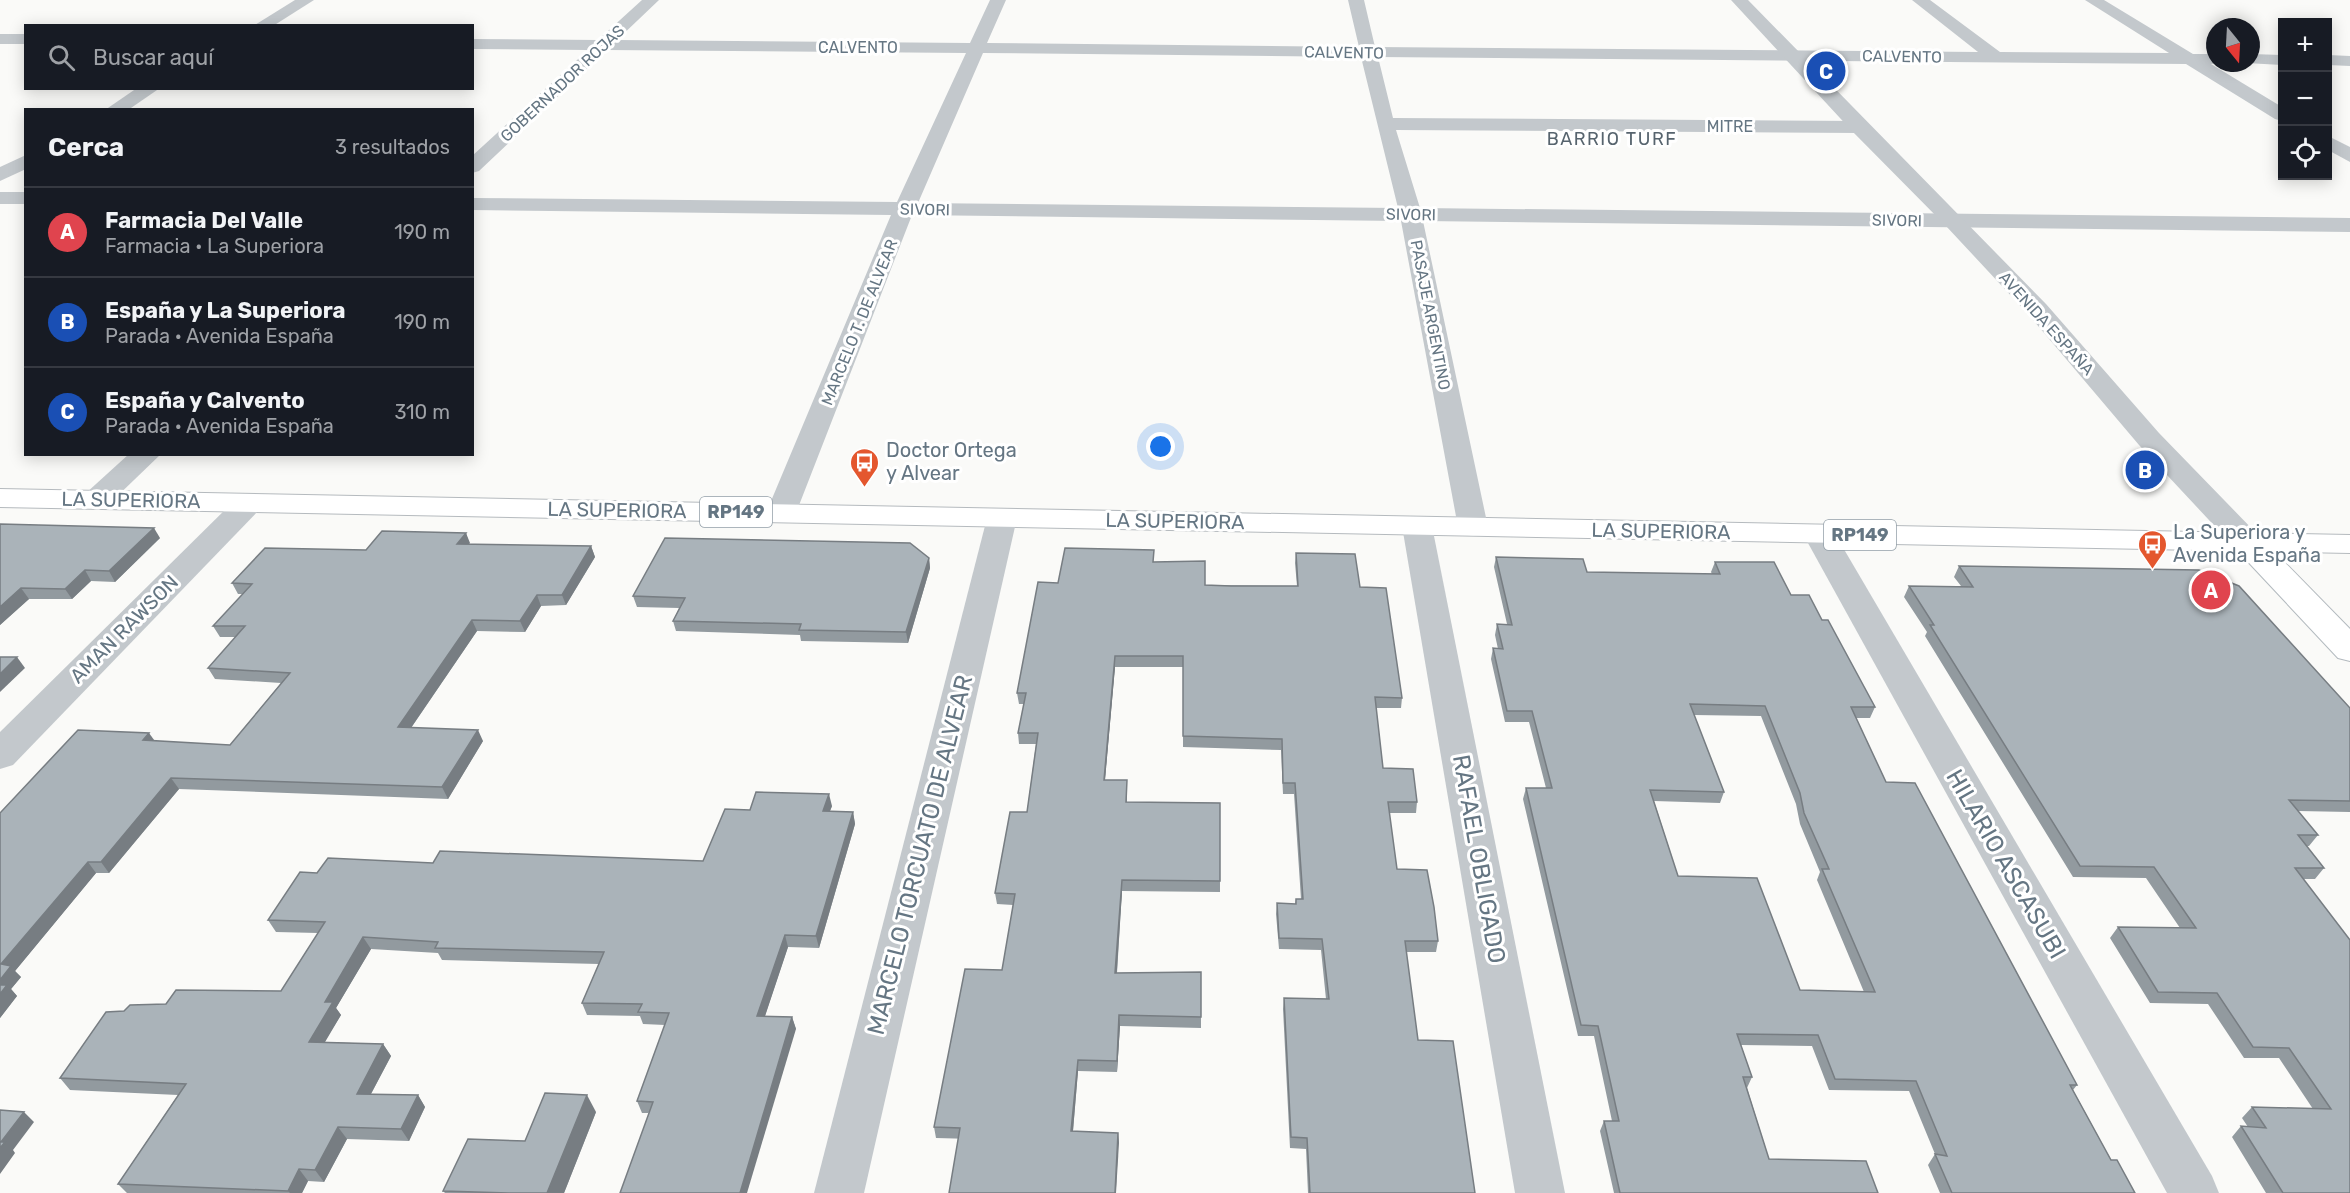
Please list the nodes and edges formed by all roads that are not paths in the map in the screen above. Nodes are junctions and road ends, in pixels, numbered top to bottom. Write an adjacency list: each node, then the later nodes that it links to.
1 (306, 0): 8 (street)
2 (651, 0): 12 (street, GOBERNADOR ROJAS)
3 (998, 0): 13 (street, MARCELO T. DE ALVEAR)
4 (1356, 0): 14 (street, PASAJE ARGENTINO)
5 (1739, 0): 15 (street, AVENIDA ESPAÑA)
6 (1920, 0): 16 (street)
7 (2094, 0): 17 (street)
8 (264, 24)
9 (0, 39): 10 (street)
10 (24, 39)
11 (474, 44): 12 (street, CALVENTO)
12 (602, 45): 13 (street, CALVENTO); 31 (street, GOBERNADOR ROJAS)
13 (977, 48): 14 (street, CALVENTO); 36 (street, MARCELO T. DE ALVEAR)
14 (1369, 52): 15 (street, CALVENTO); 26 (street, PASAJE ARGENTINO)
15 (1792, 55): 16 (street, CALVENTO); 27 (street, AVENIDA ESPAÑA)
16 (1996, 57): 17 (street, CALVENTO)
17 (2188, 59): 18 (street, CALVENTO); 25 (street)
18 (2206, 59)
19 (2260, 59): 20 (street)
20 (2278, 60)
21 (2332, 60): 22 (street)
22 (2350, 61)
23 (148, 90): 24 (street)
24 (117, 108)
25 (2278, 112)
26 (1385, 124): 27 (street, MITRE); 37 (street, PASAJE ARGENTINO)
27 (1859, 127): 38 (street, AVENIDA ESPAÑA)
28 (2332, 145): 29 (street)
29 (2350, 156)
30 (24, 162): 32 (street)
31 (474, 165)
32 (0, 175)
33 (0, 198): 34 (street)
34 (24, 198)
35 (474, 204): 36 (street, SIVORI)
36 (905, 209): 37 (street, SIVORI); 44 (street, MARCELO T. DE ALVEAR)
37 (1411, 214): 38 (street, SIVORI); 47 (street, PASAJE ARGENTINO)
38 (1954, 221): 39 (street, SIVORI); 49 (street, AVENIDA ESPAÑA)
39 (2350, 225)
40 (145, 456): 42 (street)
41 (0, 498): 42 (main road, LA SUPERIORA / RP149)
42 (96, 500): 43 (main road, LA SUPERIORA / RP149)
43 (249, 503): 44 (main road, LA SUPERIORA / RP149); 52 (street, AMAN RAWSON)
44 (781, 513): 45 (main road, LA SUPERIORA / RP149)
45 (1002, 518): 46 (main road, LA SUPERIORA / RP149); 53 (street, MARCELO TORCUATO DE ALVEAR)
46 (1417, 526): 47 (main road, LA SUPERIORA / RP149); 54 (street, RAFAEL OBLIGADO)
47 (1473, 527): 48 (main road, LA SUPERIORA / RP149)
48 (1819, 534): 49 (main road, LA SUPERIORA / RP149); 55 (street, HILARIO ASCASUBI)
49 (2247, 542): 50 (main road, LA SUPERIORA / RP149); 51 (main road, AVENIDA ESPAÑA)
50 (2350, 544)
51 (2350, 650)
52 (0, 755)
53 (839, 1193)
54 (1540, 1193)
55 (2194, 1193)

